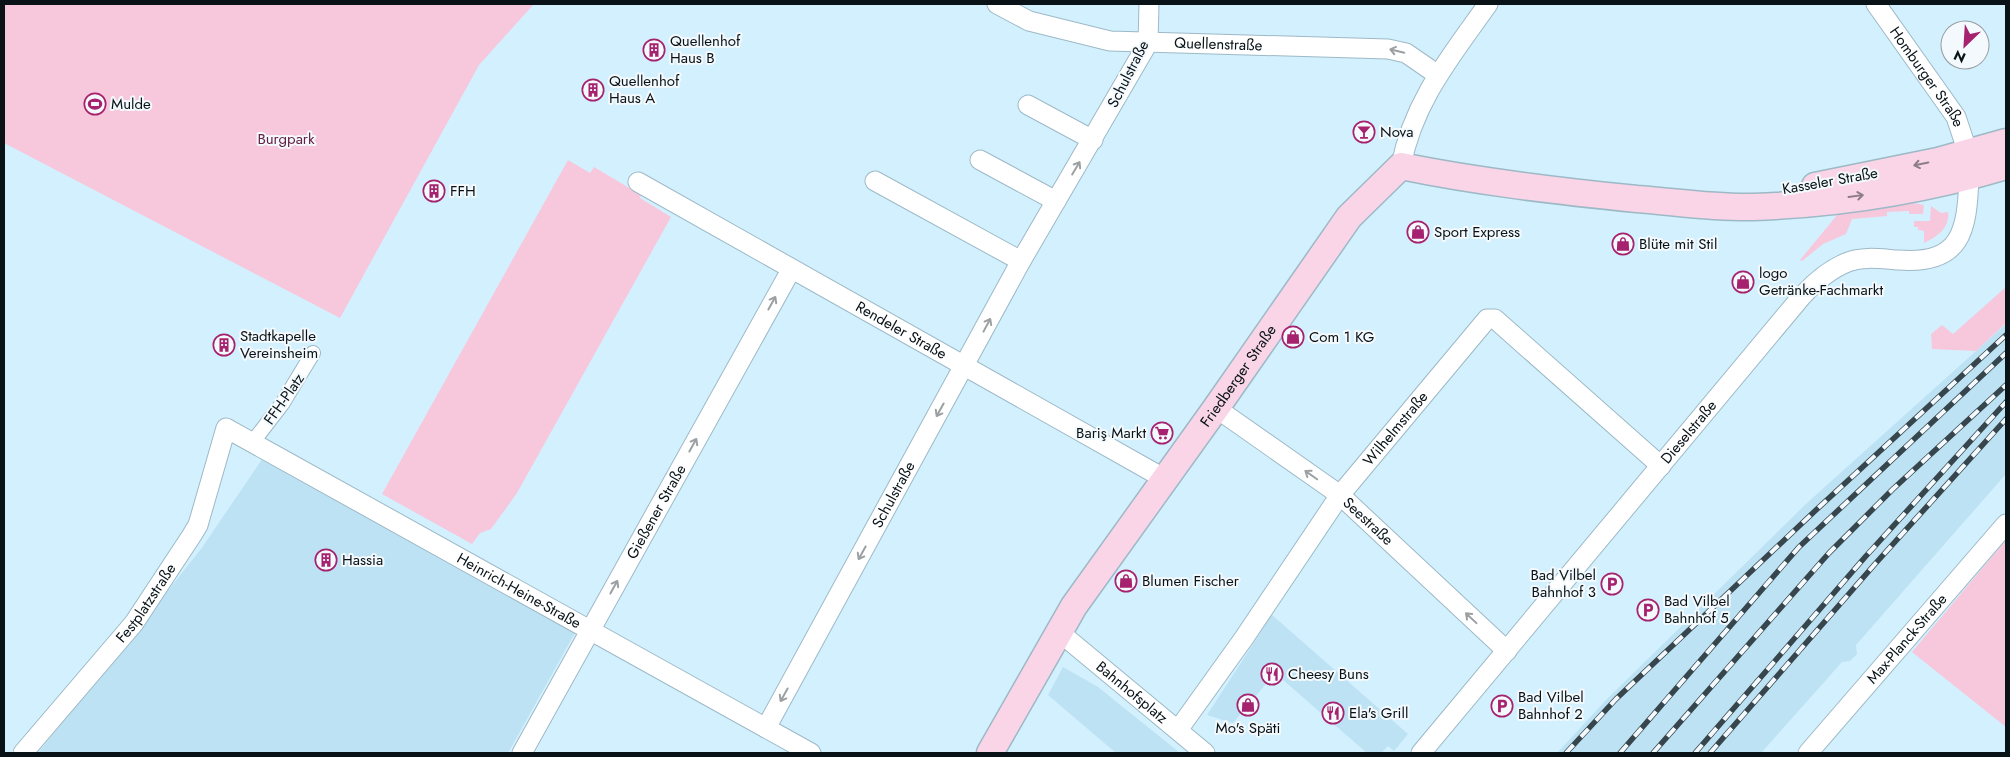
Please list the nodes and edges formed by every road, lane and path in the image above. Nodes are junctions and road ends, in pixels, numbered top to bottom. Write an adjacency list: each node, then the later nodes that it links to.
1 (997, 4): 5 (street, Quellenstraße)
2 (1149, 4): 5 (street, Schulstraße)
3 (1488, 4): 6 (street)
4 (1876, 4): 11 (street, Homburger Straße)
5 (1148, 43): 6 (street, Quellenstraße, one-way to 5); 8 (street, Schulstraße)
6 (1438, 75): 12 (street)
7 (1028, 106): 8 (street)
8 (1093, 140): 16 (street, Schulstraße, one-way to 8)
9 (2006, 142): 11 (main road, Kasseler Straße)
10 (980, 160): 16 (street)
11 (1968, 165): 12 (main road, Kasseler Straße); 13 (main road, Kasseler Straße); 24 (street, Dieselstraße)
12 (1401, 166): 21 (main road, Friedberger Straße)
13 (2006, 166)
14 (874, 181): 17 (street)
15 (638, 182): 18 (street, Rendeler Straße)
16 (1056, 201): 17 (street, Schulstraße)
17 (1021, 261): 20 (street, Schulstraße, one-way to 17)
18 (791, 270): 20 (street, Rendeler Straße); 28 (street, Gießener Straße, one-way to 18)
19 (313, 353): 23 (street, FFH-Platz)
20 (963, 368): 25 (street, Rendeler Straße); 31 (street, Schulstraße, one-way to 31)
21 (1216, 408): 25 (main road, Friedberger Straße); 26 (street, Seestraße, one-way to 21)
22 (226, 428): 23 (street, Heinrich-Heine-Straße); 33 (street, Festplatzstraße)
23 (252, 443): 28 (street, Heinrich-Heine-Straße)
24 (1661, 466): 26 (street, Wilhelmstraße); 30 (street, Dieselstraße)
25 (1165, 479): 29 (main road, Friedberger Straße)
26 (1340, 495): 30 (street, Seestraße, one-way to 26); 32 (street, Wilhelmstraße)
27 (2006, 524): 39 (street, Max-Planck-Straße)
28 (591, 630): 31 (street, Heinrich-Heine-Straße); 34 (street, Gießener Straße)
29 (1058, 631): 32 (street, Bahnhofsplatz); 36 (main road, Friedberger Straße)
30 (1507, 651): 38 (street, Dieselstraße)
31 (766, 728): 35 (street, Heinrich-Heine-Straße)
32 (1178, 730): 37 (street, Bahnhofsplatz)
33 (23, 753)
34 (522, 753)
35 (811, 753)
36 (990, 753)
37 (1206, 753)
38 (1421, 753)
39 (1808, 753)

